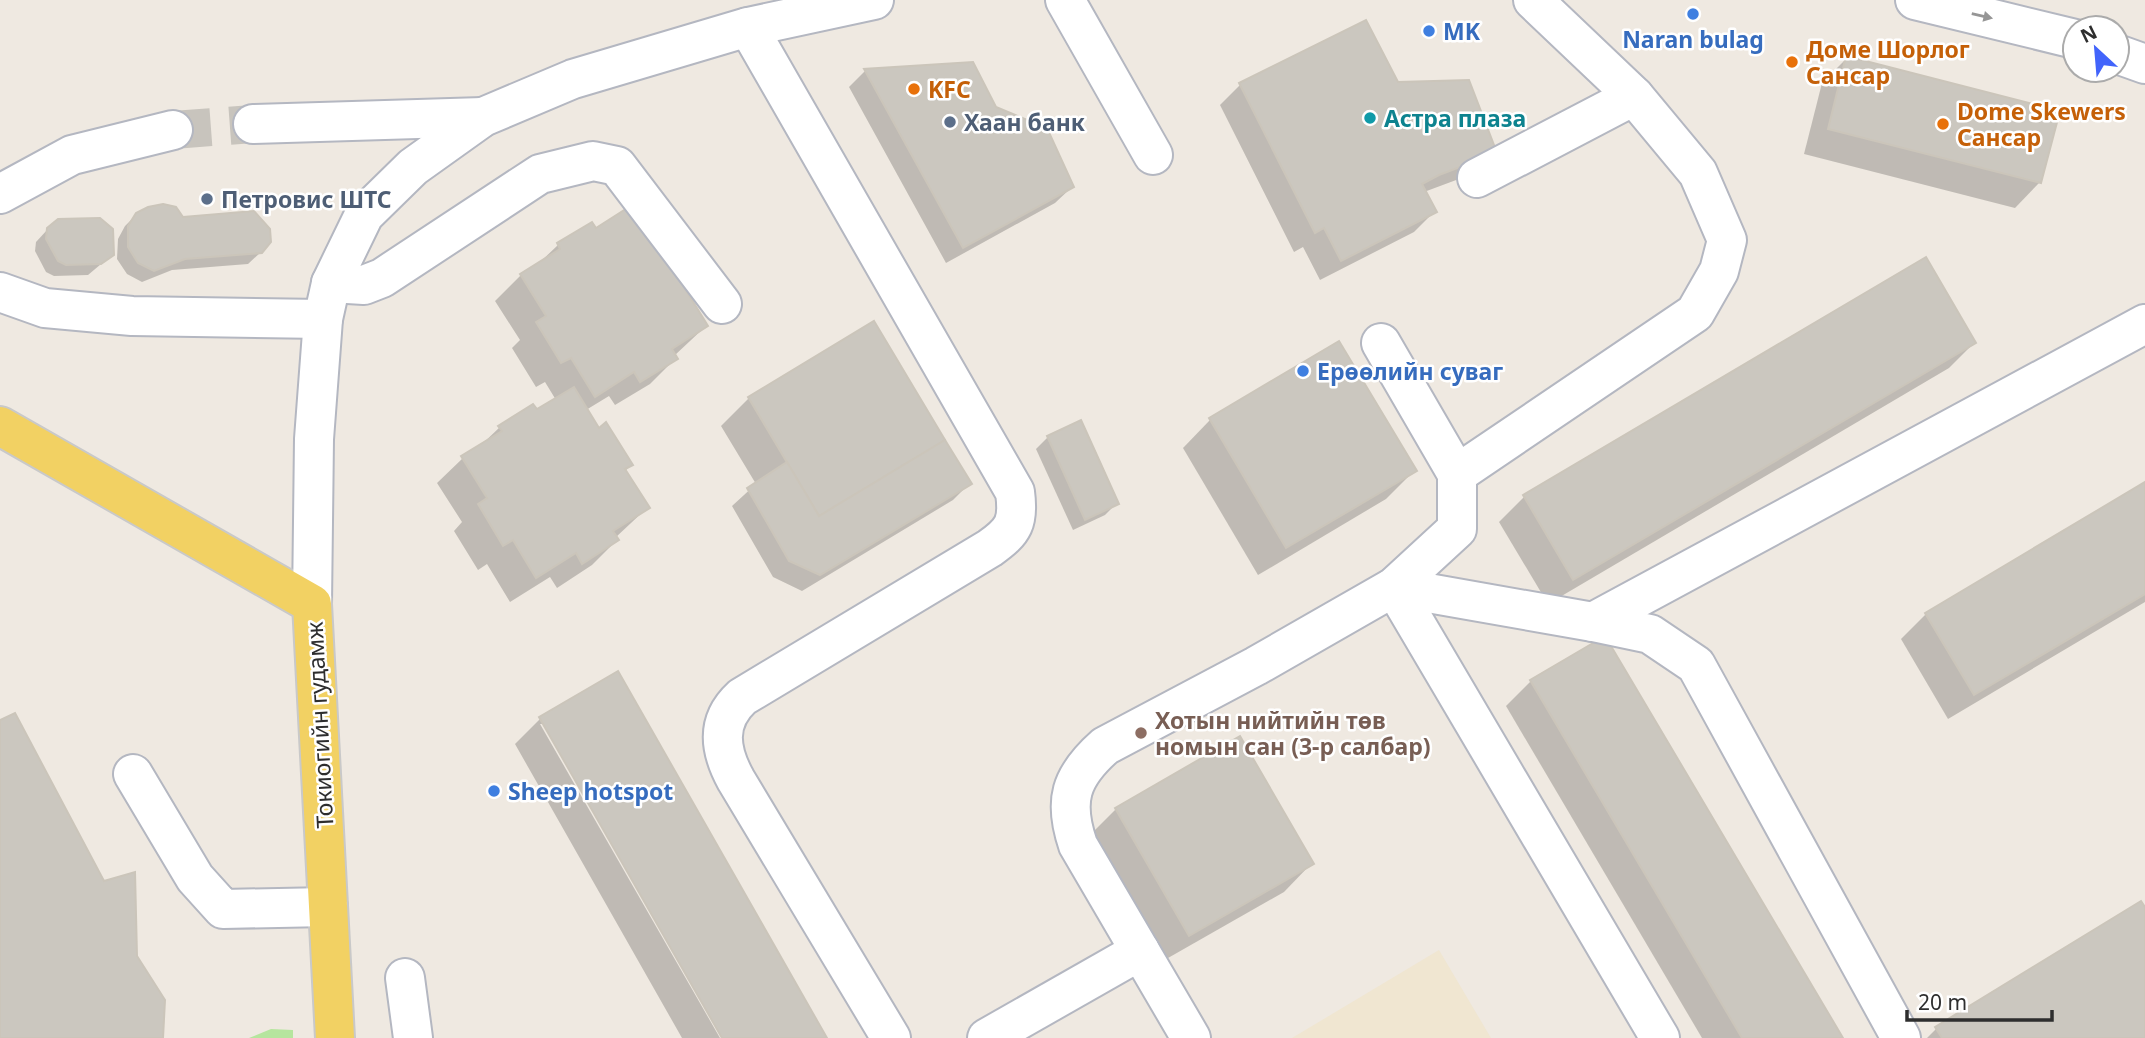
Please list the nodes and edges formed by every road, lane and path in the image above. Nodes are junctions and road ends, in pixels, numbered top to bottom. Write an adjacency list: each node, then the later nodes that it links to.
1 (874, 0): 5 (street)
2 (1065, 0): 11 (street)
3 (1533, 0): 7 (street)
4 (1915, 0): 6 (street, one-way to 6)
5 (748, 27): 8 (street); 31 (street)
6 (2061, 36)
7 (1634, 96): 12 (street); 21 (street)
8 (484, 117): 9 (street); 14 (street)
9 (253, 124)
10 (173, 130): 13 (street)
11 (1153, 155)
12 (1477, 178)
13 (0, 194)
14 (331, 283): 16 (street); 17 (street)
15 (0, 292): 17 (street)
16 (722, 304)
17 (323, 319): 23 (street)
18 (2145, 324): 24 (street)
19 (1381, 343): 21 (street)
20 (0, 426): 23 (main road, Токиогийн гудамж)
21 (1457, 474): 22 (street)
22 (1394, 587): 24 (street); 27 (street); 34 (street)
23 (313, 604): 26 (main road, Токиогийн гудамж)
24 (1593, 622): 35 (street)
25 (133, 774): 26 (street)
26 (328, 907): 29 (main road, Токиогийн гудамж)
27 (1140, 951): 32 (street); 33 (street)
28 (405, 978): 30 (street)
29 (335, 1038)
30 (413, 1038)
31 (891, 1038)
32 (987, 1038)
33 (1191, 1038)
34 (1660, 1038)
35 (1901, 1038)

